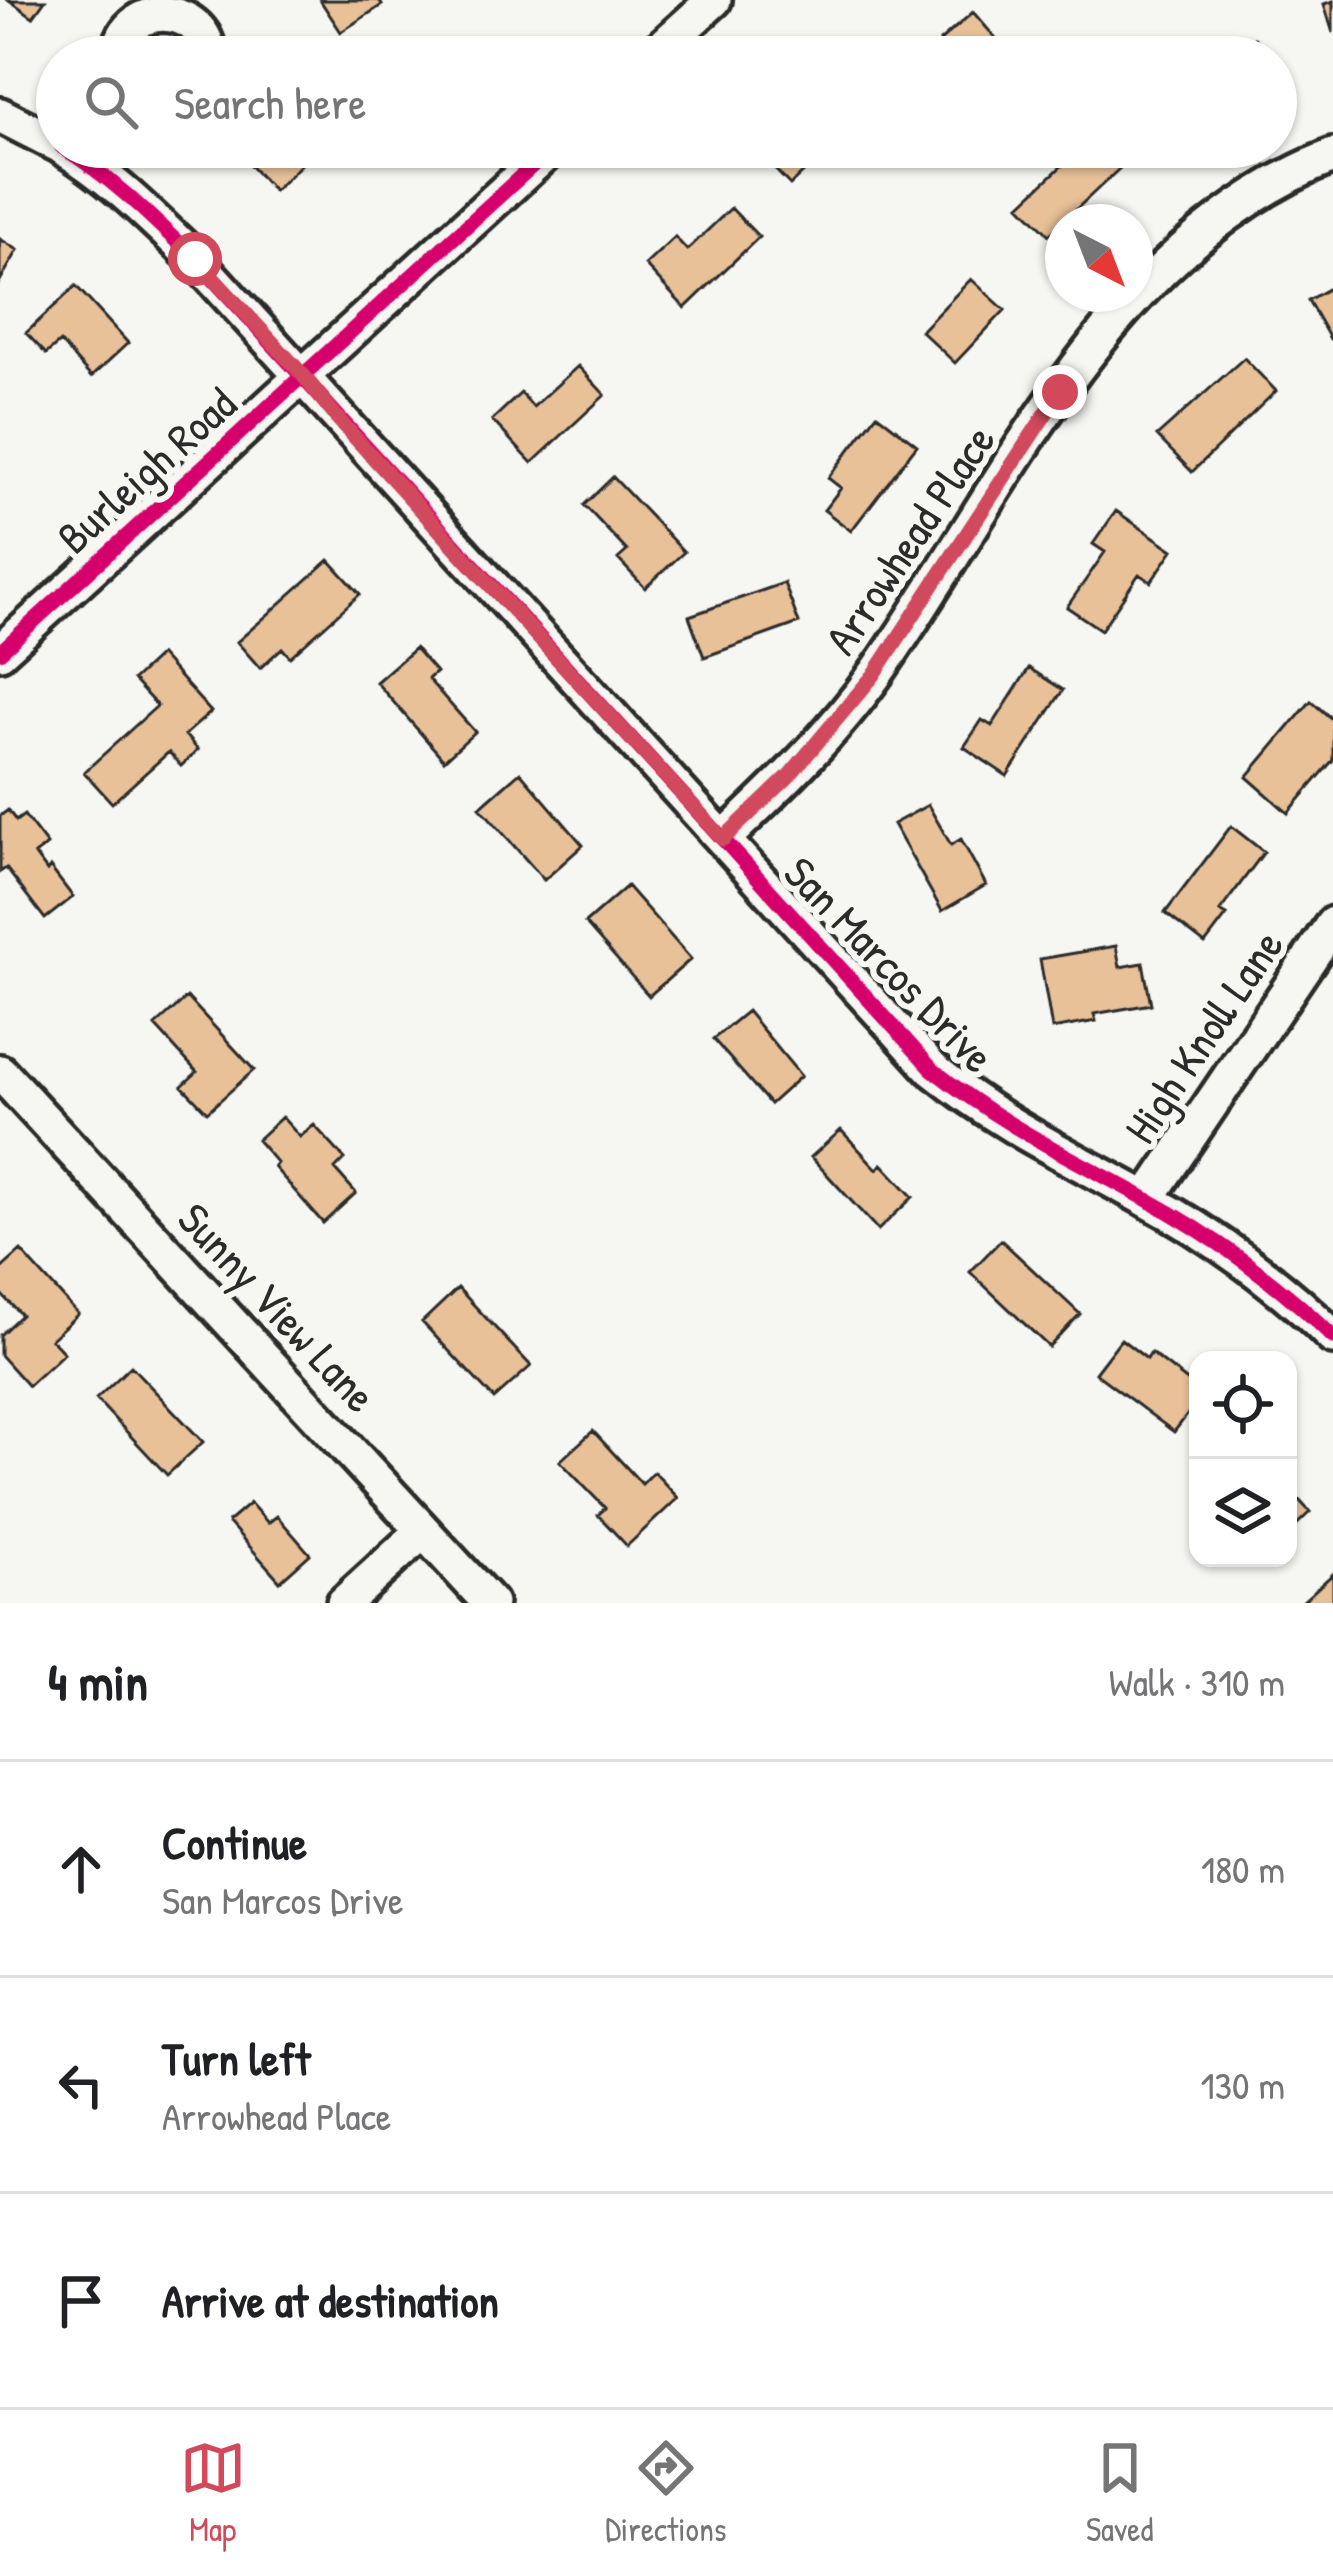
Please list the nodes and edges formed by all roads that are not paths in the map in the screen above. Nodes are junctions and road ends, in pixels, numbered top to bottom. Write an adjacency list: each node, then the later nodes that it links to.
1 (714, 0): 4 (street)
2 (122, 36): 3 (street)
3 (204, 36)
4 (674, 36)
5 (0, 115): 6 (street, San Marcos Drive)
6 (36, 132)
7 (1333, 156): 12 (street, Arrowhead Place)
8 (95, 168): 10 (street, San Marcos Drive)
9 (530, 168): 10 (street, Burleigh Road)
10 (303, 375): 11 (street, Burleigh Road); 12 (street, San Marcos Drive)
11 (0, 652)
12 (723, 839): 15 (street, San Marcos Drive)
13 (1333, 923): 15 (street, High Knoll Lane)
14 (0, 1072): 17 (street, Sunny View Lane)
15 (1147, 1199): 16 (street, San Marcos Drive)
16 (1333, 1337)
17 (423, 1531): 18 (street); 19 (street, Sunny View Lane)
18 (344, 1603)
19 (490, 1603)

